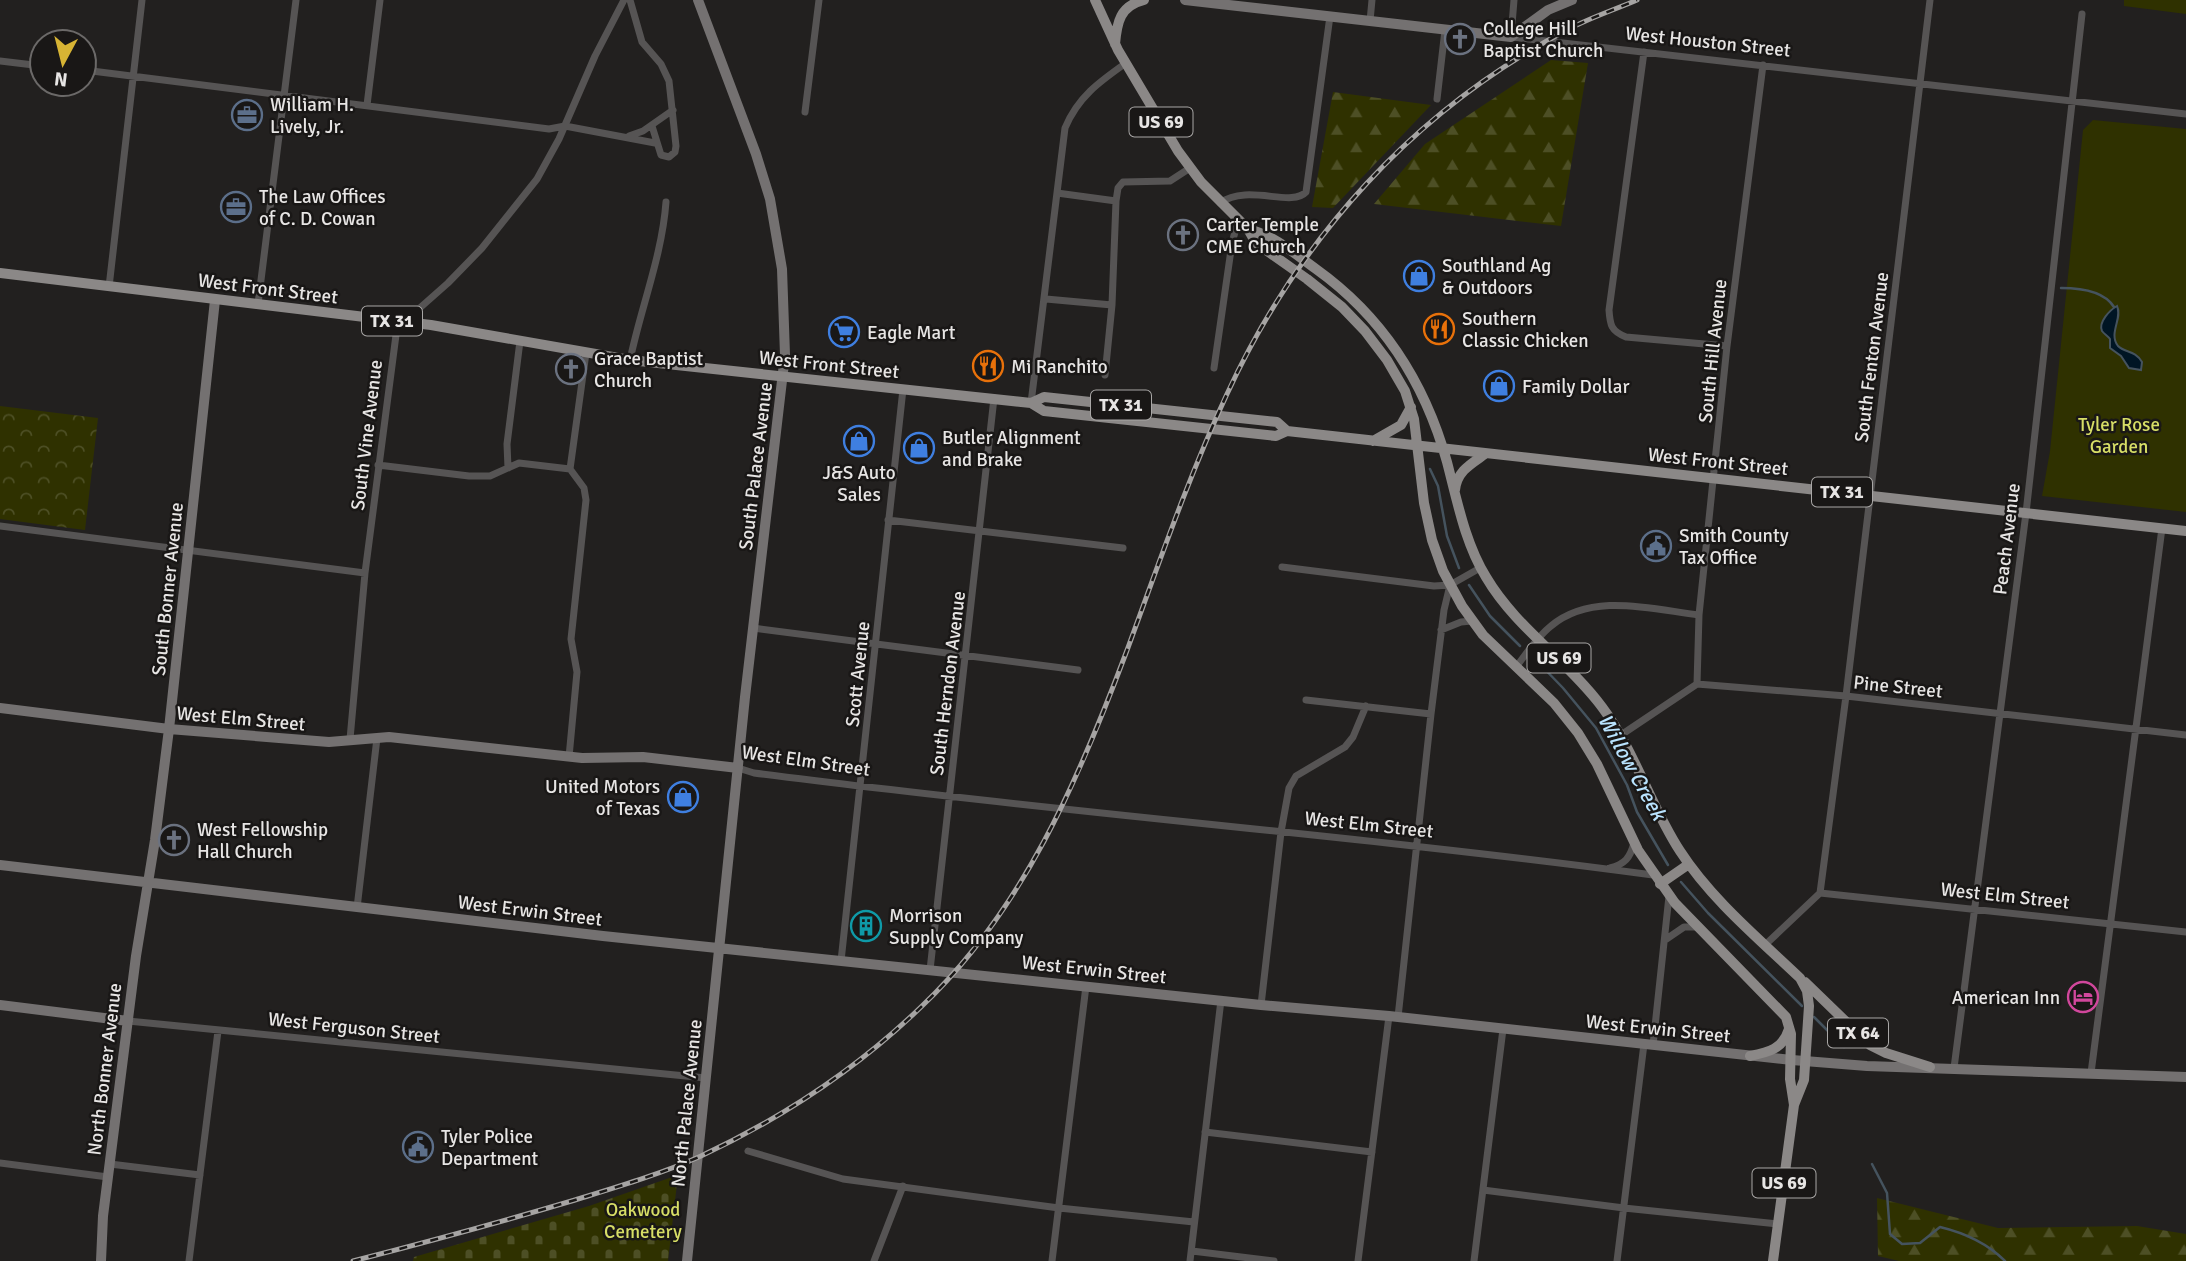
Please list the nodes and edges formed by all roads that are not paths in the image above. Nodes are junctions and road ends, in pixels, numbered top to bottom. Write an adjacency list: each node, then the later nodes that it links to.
1 (142, 0): 28 (street)
2 (296, 0): 30 (street)
3 (380, 0): 33 (street)
4 (624, 0): 38 (street, South Vine Avenue)
5 (630, 0): 34 (street)
6 (698, 0): 61 (main road, South Palace Avenue)
7 (819, 0): 35 (street)
8 (1095, 0): 21 (main road, US 69)
9 (1144, 0): 21 (main road)
10 (1185, 0): 15 (main road, West Houston Street)
11 (1373, 0): 18 (street)
12 (1514, 0): 20 (street)
13 (1572, 0): 20 (main road)
14 (1930, 0): 29 (street, South Fenton Avenue)
15 (1230, 3): 17 (main road, West Houston Street)
16 (2082, 14): 32 (street, Peach Avenue)
17 (1330, 16): 18 (main road, West Houston Street); 45 (street)
18 (1370, 21): 19 (main road, West Houston Street)
19 (1445, 30): 20 (main road, West Houston Street); 31 (street)
20 (1511, 37): 22 (street, West Houston Street)
21 (1115, 44): 25 (main road, US 69)
22 (1644, 52): 26 (street, West Houston Street); 56 (street)
23 (0, 61): 24 (street)
24 (28, 64)
25 (1126, 64): 41 (main road, US 69); 42 (street)
26 (1763, 65): 29 (street, West Houston Street); 56 (street, South Hill Avenue)
27 (98, 72): 28 (street)
28 (133, 76): 30 (street); 49 (street)
29 (1921, 83): 32 (street, West Houston Street); 75 (street, South Fenton Avenue)
30 (285, 95): 33 (street); 52 (street)
31 (1437, 99)
32 (2072, 101): 36 (street, West Houston Street); 76 (street, Peach Avenue)
33 (367, 104): 38 (street)
34 (673, 110): 37 (street); 40 (street)
35 (805, 112)
36 (2186, 114)
37 (652, 125): 39 (street); 40 (street)
38 (565, 126): 39 (street); 54 (street, South Vine Avenue)
39 (622, 137): 40 (street)
40 (655, 143)
41 (1190, 168): 43 (street); 45 (main road, US 69)
42 (1057, 193): 43 (street); 50 (street)
43 (1116, 201): 53 (street)
44 (666, 202): 58 (street)
45 (1220, 203): 46 (main road, US 69)
46 (1238, 221): 47 (main road, US 69); 59 (street)
47 (1248, 229): 65 (main road, US 69); 68 (main road, US 69)
48 (0, 273): 49 (main road, West Front Street / TX 31)
49 (109, 287): 51 (main road, West Front Street / TX 31)
50 (1046, 299): 53 (street); 64 (street)
51 (215, 300): 52 (main road, West Front Street / TX 31); 83 (main road, South Bonner Avenue)
52 (258, 304): 54 (main road, West Front Street / TX 31)
53 (1112, 305): 60 (street)
54 (405, 323): 55 (main road, West Front Street / TX 31); 70 (street, South Vine Avenue)
55 (520, 341): 57 (main road, West Front Street / TX 31); 71 (street)
56 (1727, 346): 73 (street, South Hill Avenue)
57 (586, 353): 58 (main road, West Front Street / TX 31); 72 (street)
58 (630, 360): 61 (main road, West Front Street / TX 31)
59 (1214, 368)
60 (1105, 375)
61 (783, 376): 62 (main road, West Front Street / TX 31); 90 (main road, South Palace Avenue)
62 (903, 389): 63 (main road, West Front Street / TX 31); 77 (street, Scott Avenue)
63 (994, 398): 64 (main road, West Front Street / TX 31); 81 (street, South Herndon Avenue)
64 (1031, 403): 66 (main road, West Front Street / TX 31)
65 (1411, 407): 66 (main road); 67 (main road, US 69)
66 (1373, 441): 67 (main road, West Front Street / TX 31)
67 (1419, 446): 68 (main road, West Front Street / TX 31); 87 (main road, US 69)
68 (1443, 449): 69 (main road, West Front Street / TX 31); 74 (main road, US 69)
69 (1485, 454): 73 (main road, West Front Street / TX 31); 74 (main road)
70 (378, 465): 71 (street); 86 (street, South Vine Avenue)
71 (508, 468): 72 (street)
72 (570, 469): 110 (street)
73 (1714, 478): 75 (main road, West Front Street / TX 31); 88 (street, South Hill Avenue)
74 (1455, 493): 85 (main road, US 69)
75 (1870, 495): 76 (main road, West Front Street / TX 31); 98 (street, South Fenton Avenue)
76 (2026, 513): 79 (main road, West Front Street / TX 31); 103 (street, Peach Avenue)
77 (888, 520): 81 (street); 93 (street, Scott Avenue)
78 (0, 526): 83 (street)
79 (2162, 528): 80 (main road, West Front Street / TX 31); 105 (street)
80 (2186, 531)
81 (980, 532): 82 (street); 94 (street, South Herndon Avenue)
82 (1123, 548)
83 (188, 550): 86 (street); 104 (main road, South Bonner Avenue)
84 (1282, 567): 87 (street)
85 (1480, 568): 87 (street); 92 (main road, US 69)
86 (365, 573): 109 (street, South Vine Avenue)
87 (1450, 585): 89 (main road, US 69); 91 (street)
88 (1699, 615): 92 (street); 97 (street, South Hill Avenue)
89 (1472, 621): 91 (street); 95 (main road, US 69)
90 (753, 628): 93 (street); 111 (main road, South Palace Avenue)
91 (1441, 630): 102 (street)
92 (1538, 639): 95 (street); 106 (main road, US 69)
93 (876, 643): 94 (street); 112 (street, Scott Avenue)
94 (966, 655): 96 (street); 113 (street, South Herndon Avenue)
95 (1516, 667): 115 (main road, US 69)
96 (1078, 670)
97 (1697, 684): 98 (street, Pine Street); 106 (street)
98 (1846, 696): 103 (street, Pine Street); 122 (street, South Fenton Avenue)
99 (1306, 700): 100 (street)
100 (1366, 706): 102 (street); 114 (street)
101 (0, 708): 104 (main road, West Elm Street)
102 (1431, 714): 116 (street)
103 (2000, 714): 105 (street, Pine Street); 125 (street, Peach Avenue)
104 (169, 729): 109 (main road, West Elm Street); 121 (main road, South Bonner Avenue)
105 (2136, 729): 107 (street, Pine Street); 126 (street)
106 (1621, 735): 117 (main road, US 69)
107 (2186, 735)
108 (377, 738): 109 (main road, West Elm Street); 110 (main road, West Elm Street); 124 (street)
109 (350, 739)
110 (569, 757): 111 (main road, West Elm Street)
111 (738, 768): 112 (street, West Elm Street); 131 (main road, South Palace Avenue)
112 (862, 787): 113 (street, West Elm Street); 132 (street, Scott Avenue)
113 (950, 795): 114 (street, West Elm Street); 133 (street, South Herndon Avenue)
114 (1281, 832): 116 (street, West Elm Street); 138 (street)
115 (1634, 843): 119 (street); 120 (main road, US 69)
116 (1417, 847): 119 (street, West Elm Street); 139 (street)
117 (1689, 864): 120 (main road); 130 (main road, US 69)
118 (0, 865): 121 (main road, West Erwin Street)
119 (1607, 869): 120 (street, West Elm Street)
120 (1657, 880): 123 (main road, US 69)
121 (149, 882): 124 (main road, West Erwin Street); 140 (main road, North Bonner Avenue)
122 (1820, 893): 125 (street, West Elm Street); 130 (street)
123 (1669, 896): 127 (main road, US 69); 129 (street)
124 (357, 908): 131 (main road, West Erwin Street)
125 (1975, 909): 126 (street, West Elm Street); 149 (street, Peach Avenue)
126 (2111, 924): 128 (street, West Elm Street); 150 (street)
127 (1697, 927): 129 (street); 141 (main road, US 69)
128 (2186, 932)
129 (1664, 940): 144 (street)
130 (1765, 945): 134 (main road, US 69)
131 (719, 948): 132 (main road, West Erwin Street); 152 (main road, North Palace Avenue)
132 (841, 961): 133 (main road, West Erwin Street)
133 (930, 970): 135 (main road, West Erwin Street)
134 (1800, 978): 147 (main road, US 69); 148 (main road, TX 64)
135 (1086, 986): 136 (main road, West Erwin Street); 163 (street)
136 (1221, 1000): 138 (main road, West Erwin Street); 154 (street)
137 (0, 1005): 140 (main road, West Ferguson Street)
138 (1261, 1005): 139 (main road, West Erwin Street)
139 (1394, 1016): 142 (main road, West Erwin Street); 156 (street)
140 (128, 1021): 143 (street, West Ferguson Street); 158 (main road, North Bonner Avenue)
141 (1790, 1027): 145 (main road); 146 (main road, US 69)
142 (1503, 1029): 144 (main road, West Erwin Street); 162 (street)
143 (218, 1031): 152 (street, West Ferguson Street); 159 (street)
144 (1648, 1044): 145 (main road, West Erwin Street); 164 (street)
145 (1750, 1056): 146 (main road, West Erwin Street)
146 (1791, 1060): 147 (main road, West Erwin Street / TX 64); 153 (main road, US 69)
147 (1804, 1062): 148 (main road, West Erwin Street / TX 64); 153 (main road, US 69)
148 (1930, 1067): 149 (main road, West Erwin Street / TX 64)
149 (1954, 1068): 150 (main road, West Erwin Street / TX 64)
150 (2091, 1073): 151 (main road, West Erwin Street / TX 64)
151 (2186, 1077)
152 (706, 1079): 170 (main road, North Palace Avenue)
153 (1794, 1105): 166 (main road, US 69)
154 (1205, 1132): 156 (street); 165 (street)
155 (748, 1151): 161 (street)
156 (1371, 1152): 175 (street)
157 (0, 1163): 160 (street)
158 (110, 1164): 159 (street); 160 (main road, North Bonner Avenue)
159 (200, 1175): 169 (street)
160 (108, 1177): 168 (main road, North Bonner Avenue)
161 (903, 1186): 163 (street); 171 (street)
162 (1483, 1189): 164 (street); 176 (street)
163 (1059, 1208): 165 (street); 172 (street)
164 (1623, 1208): 166 (street); 177 (street)
165 (1194, 1222): 167 (street)
166 (1778, 1224): 178 (main road, US 69)
167 (1192, 1251): 173 (street); 174 (street)
168 (102, 1261)
169 (189, 1261)
170 (687, 1261)
171 (874, 1261)
172 (1052, 1261)
173 (1190, 1261)
174 (1273, 1261)
175 (1358, 1261)
176 (1474, 1261)
177 (1617, 1261)
178 (1773, 1261)

